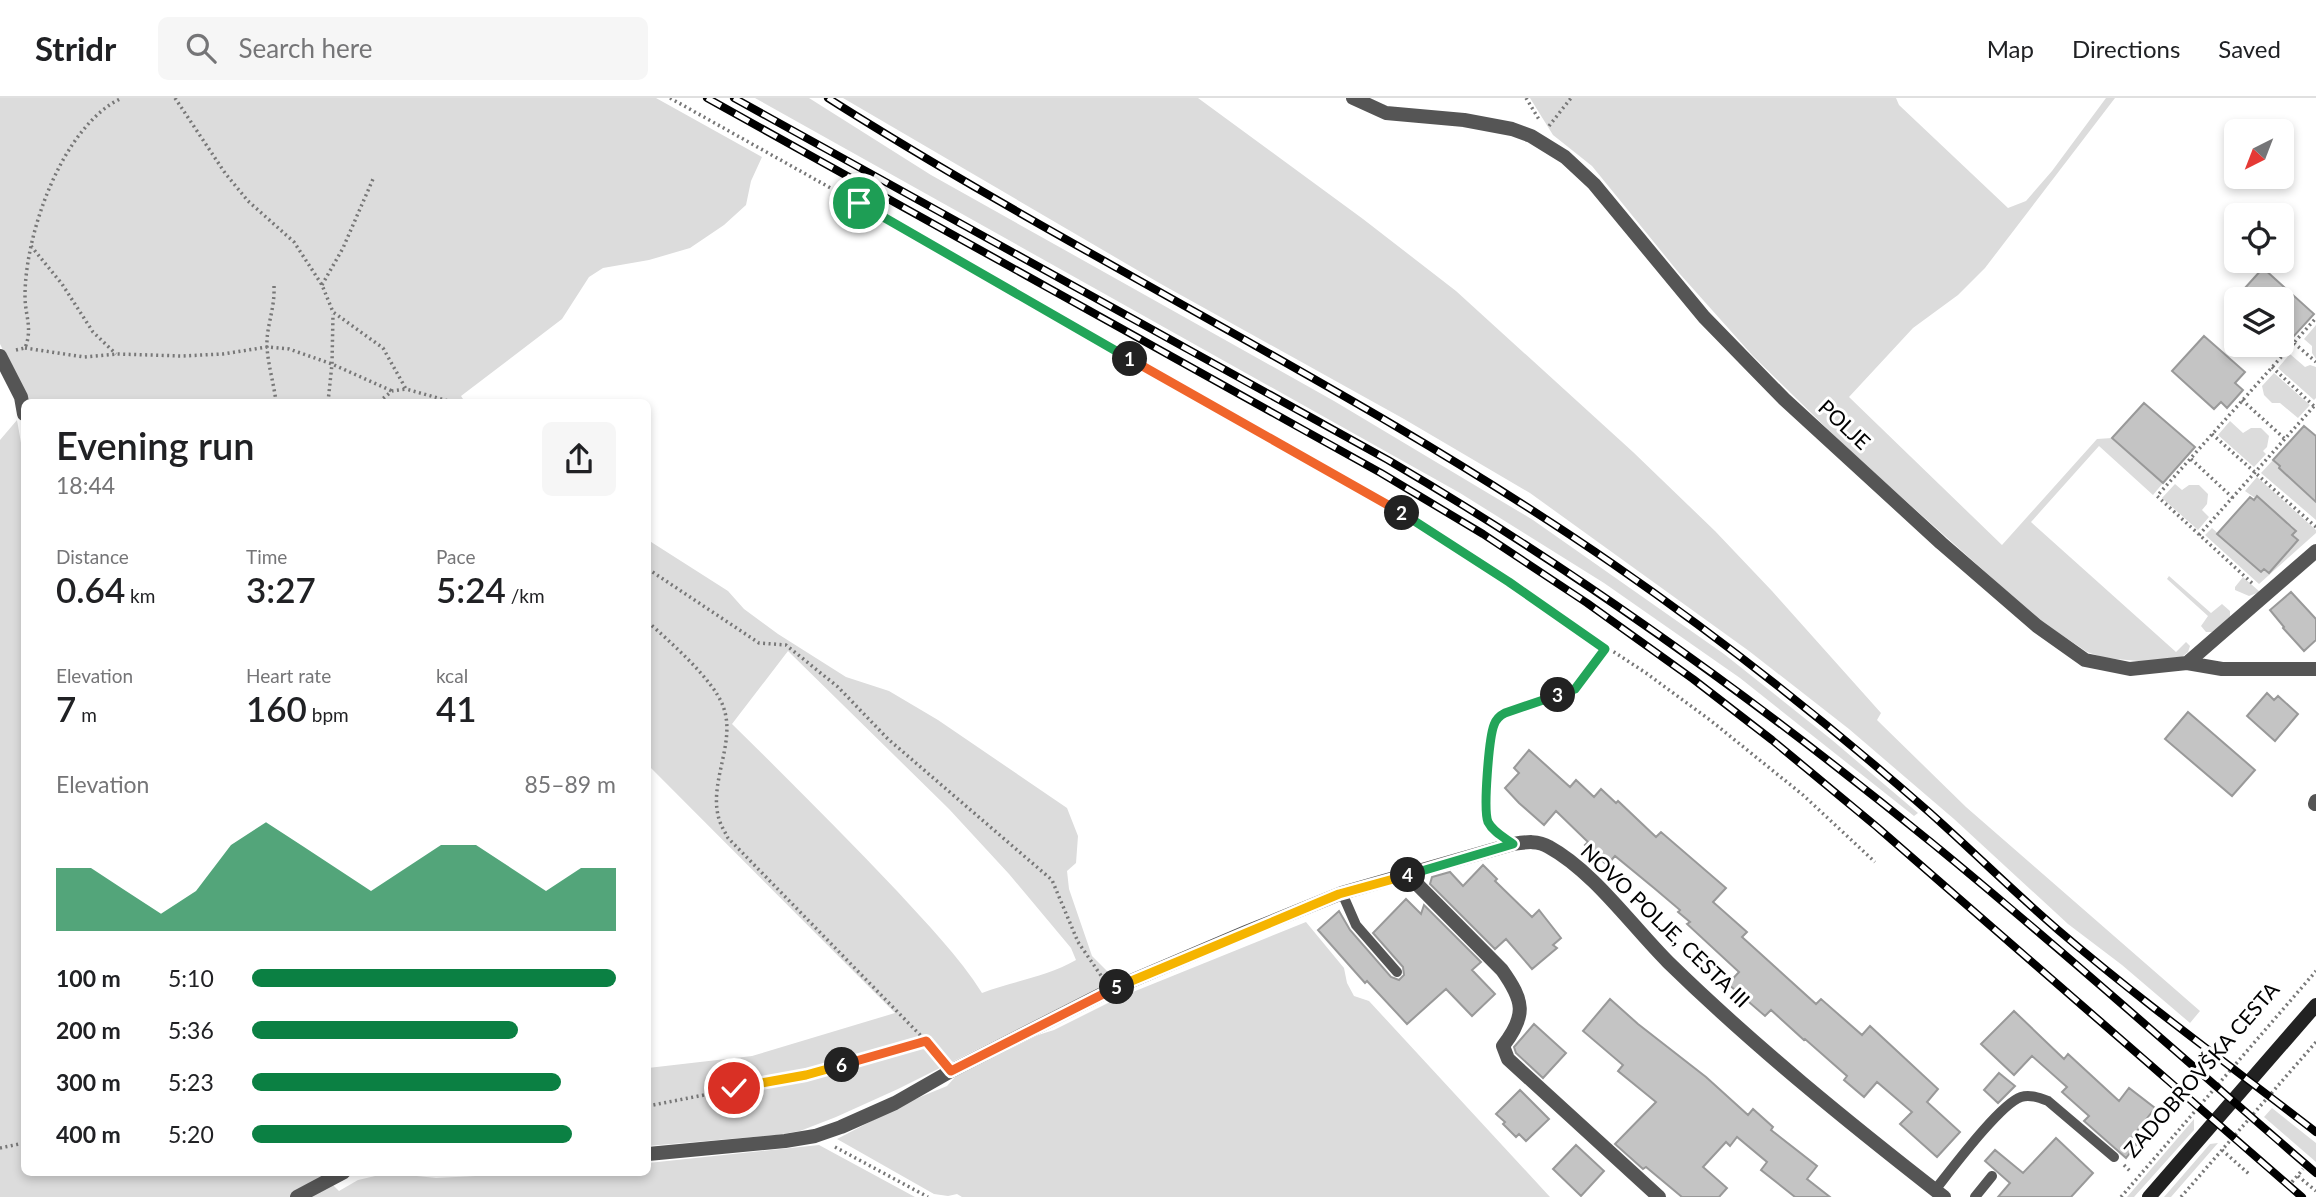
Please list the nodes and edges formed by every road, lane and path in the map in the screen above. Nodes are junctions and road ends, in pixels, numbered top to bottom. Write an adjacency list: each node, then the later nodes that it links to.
1 (122, 98): 8 (path)
2 (174, 98): 9 (path)
3 (670, 98): 42 (path)
4 (1353, 98): 43 (street, POLJE)
5 (1571, 98): 6 (path)
6 (1544, 128)
7 (373, 179): 9 (path)
8 (31, 246): 15 (path); 17 (path)
9 (322, 285): 11 (path)
10 (274, 286): 14 (path)
11 (333, 313): 20 (path); 22 (path)
12 (2316, 318): 13 (path)
13 (2294, 343): 19 (path)
14 (267, 347): 17 (path); 20 (path); 25 (path)
15 (25, 348): 16 (path); 17 (path)
16 (6, 353): 24 (street)
17 (117, 354)
18 (2281, 357): 21 (path)
19 (2316, 362)
20 (332, 364): 23 (path); 26 (path)
21 (2272, 367): 29 (path); 30 (path)
22 (406, 389): 23 (path); 28 (path)
23 (391, 391): 27 (path)
24 (21, 399)
25 (276, 399)
26 (328, 399)
27 (382, 399)
28 (441, 399)
29 (2242, 400): 31 (path); 32 (path)
30 (2315, 406): 32 (path)
31 (2212, 434): 33 (path); 34 (path)
32 (2285, 439): 34 (path)
33 (2190, 459): 35 (path); 37 (path)
34 (2255, 472): 35 (path); 36 (path)
35 (2233, 498): 37 (path)
36 (2316, 527)
37 (2200, 535): 40 (path)
38 (2316, 551): 43 (street)
39 (651, 571): 51 (path)
40 (2259, 589)
41 (651, 625): 53 (path)
42 (1605, 649): 45 (path); 46 (path)
43 (2187, 663): 44 (street, POLJE)
44 (2316, 669)
45 (1513, 844): 47 (street, NOVO POLJE, CESTA III); 70 (street, NOVO POLJE, CESTA III)
46 (1875, 862)
47 (1408, 875): 48 (street, NOVO POLJE, CESTA III); 73 (street)
48 (1342, 893): 50 (lane); 51 (street, NOVO POLJE, CESTA III)
49 (2316, 971): 75 (path, ZADOBROVŠKA CESTA)
50 (1397, 972)
51 (1110, 990): 55 (street, NOVO POLJE, CESTA III)
52 (2316, 1005): 76 (main road, ZADOBROVŠKA CESTA)
53 (926, 1041): 55 (path); 56 (path)
54 (2316, 1042): 60 (path)
55 (951, 1071): 57 (street, NOVO POLJE, CESTA III)
56 (651, 1105)
57 (815, 1136): 61 (street, NOVO POLJE, CESTA III); 72 (path)
58 (21, 1144): 59 (path)
59 (0, 1147)
60 (2222, 1150): 64 (path); 77 (path)
61 (651, 1154)
62 (2114, 1157): 70 (lane)
63 (2304, 1170): 67 (path)
64 (2249, 1174)
65 (336, 1176): 71 (street)
66 (1992, 1176): 74 (lane)
67 (2298, 1176): 68 (path); 69 (path)
68 (2292, 1182)
69 (2316, 1191)
70 (1939, 1194)
71 (297, 1197)
72 (928, 1197)
73 (1658, 1197)
74 (1975, 1197)
75 (2120, 1197)
76 (2149, 1197)
77 (2181, 1197)

